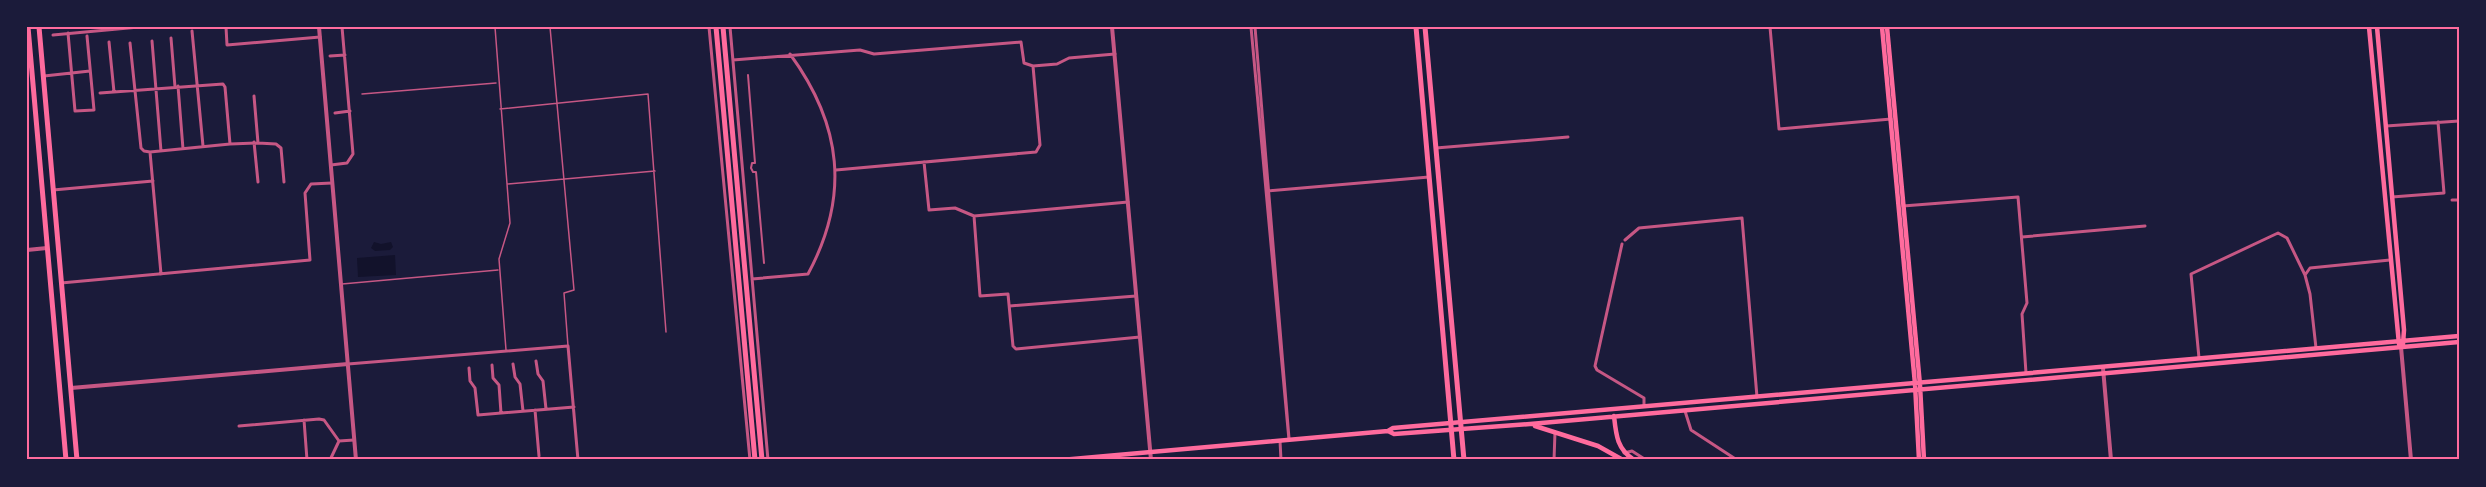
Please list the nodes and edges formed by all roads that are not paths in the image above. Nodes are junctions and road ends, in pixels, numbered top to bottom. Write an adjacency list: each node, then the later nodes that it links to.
1 (28, 27): 95 (main road)
2 (39, 27): 44 (main road)
3 (84, 27): 28 (street)
4 (139, 27): 24 (street)
5 (226, 27): 31 (street)
6 (319, 27): 31 (street)
7 (342, 27): 37 (street)
8 (495, 27): 45 (lane)
9 (550, 27): 54 (lane)
10 (710, 27): 157 (street)
11 (716, 27): 158 (main road)
12 (723, 27): 159 (main road)
13 (730, 27): 39 (street)
14 (1112, 27): 36 (street)
15 (1253, 27): 84 (street)
16 (1416, 27): 76 (main road)
17 (1425, 27): 67 (main road)
18 (1770, 27): 58 (street)
19 (1882, 27): 58 (main road)
20 (1887, 27): 58 (main road)
21 (2369, 27): 97 (main road)
22 (2377, 27): 61 (main road)
23 (116, 28): 24 (street); 25 (street)
24 (126, 28)
25 (95, 29): 28 (street)
26 (192, 31): 46 (street)
27 (68, 33): 28 (street); 29 (street); 42 (street)
28 (86, 34): 41 (street)
29 (53, 35)
30 (171, 38): 47 (street)
31 (320, 38): 71 (street)
32 (152, 41): 48 (street)
33 (109, 42): 50 (street)
34 (130, 43): 49 (street)
35 (790, 54): 39 (street); 40 (street); 74 (street)
36 (1115, 54): 40 (street); 88 (street)
37 (345, 55): 38 (street); 56 (street)
38 (330, 56)
39 (733, 60): 73 (street)
40 (1033, 66): 70 (street)
41 (90, 71): 42 (street); 42 (street)
42 (72, 73): 44 (street)
43 (748, 75): 72 (street)
44 (43, 76): 83 (main road)
45 (497, 82): 52 (lane); 55 (lane)
46 (197, 84): 47 (street); 64 (street); 65 (street)
47 (177, 86): 48 (street); 66 (street)
48 (156, 88): 49 (street); 68 (street)
49 (135, 90): 50 (street); 69 (street)
50 (114, 92): 51 (street)
51 (100, 93)
52 (362, 94)
53 (254, 96): 63 (street)
54 (557, 103): 55 (lane); 75 (lane); 77 (lane)
55 (500, 109): 82 (lane)
56 (350, 111): 57 (street); 71 (street)
57 (335, 113)
58 (1893, 119): 89 (main road); 125 (main road)
59 (2459, 121): 60 (street)
60 (2438, 122): 61 (street); 85 (street)
61 (2386, 126): 85 (main road)
62 (1568, 137): 67 (street)
63 (256, 142): 64 (street); 79 (street); 80 (street)
64 (230, 144): 65 (street)
65 (203, 147): 66 (street)
66 (183, 148): 68 (street)
67 (1436, 148): 141 (main road)
68 (161, 151): 69 (street)
69 (150, 152): 78 (street)
70 (924, 161): 74 (street); 90 (street)
71 (331, 165): 81 (street)
72 (751, 168): 73 (street); 98 (street)
73 (742, 169): 102 (street)
74 (836, 170): 102 (street)
75 (655, 171): 77 (lane); 107 (lane)
76 (1430, 177): 84 (street); 140 (main road)
77 (564, 179): 82 (lane); 113 (lane)
78 (153, 181): 83 (street); 100 (street)
79 (258, 182)
80 (284, 182)
81 (332, 183): 100 (street); 104 (street)
82 (506, 184): 99 (lane)
83 (53, 190): 103 (main road)
84 (1267, 191): 144 (street)
85 (2392, 198): 111 (main road)
86 (2459, 200): 87 (street)
87 (2452, 201)
88 (1128, 202): 90 (street); 105 (street)
89 (1903, 206): 92 (street); 125 (main road)
90 (974, 216): 106 (street)
91 (2145, 226): 92 (street)
92 (2021, 237): 124 (street)
93 (1625, 240): 127 (street)
94 (1622, 244): 129 (street)
95 (47, 248): 96 (street); 151 (main road)
96 (27, 250)
97 (2390, 260): 101 (street); 110 (main road)
98 (764, 263)
99 (499, 270): 104 (lane); 116 (lane)
100 (161, 273): 103 (street)
101 (2305, 275): 115 (street); 117 (street)
102 (752, 279): 160 (street)
103 (61, 283): 126 (main road)
104 (341, 284): 119 (street)
105 (1136, 296): 106 (street); 109 (street)
106 (1010, 306): 109 (street)
107 (666, 333)
108 (2459, 336): 111 (main road)
109 (1140, 337): 147 (street)
110 (2397, 341): 111 (main road); 114 (main road); 115 (main road)
111 (2404, 342): 114 (main road)
112 (2459, 342): 114 (main road)
113 (568, 346): 116 (street); 128 (street)
114 (2401, 347): 123 (main road); 173 (street)
115 (2316, 348): 117 (main road)
116 (506, 351): 119 (street)
117 (2199, 359): 123 (main road)
118 (536, 361): 130 (street)
119 (348, 364): 126 (street); 143 (street)
120 (513, 364): 133 (street)
121 (492, 365): 135 (street)
122 (468, 368): 135 (street)
123 (2103, 371): 124 (main road); 125 (main road); 172 (street)
124 (2026, 374): 125 (main road)
125 (1917, 387): 127 (main road); 134 (main road); 170 (main road); 171 (main road)
126 (71, 388): 152 (main road)
127 (1757, 397): 129 (main road)
128 (574, 407): 130 (street); 156 (street)
129 (1645, 408): 132 (main road)
130 (546, 409): 131 (street)
131 (535, 410): 133 (street); 149 (street)
132 (1615, 410): 136 (main road); 141 (main road)
133 (523, 411): 135 (street)
134 (1685, 411): 136 (main road); 169 (street)
135 (501, 413)
136 (1614, 416): 138 (main road); 148 (main road)
137 (304, 420): 139 (street); 145 (street); 153 (street)
138 (1530, 424): 141 (main road); 142 (main road)
139 (238, 426)
140 (1452, 427): 141 (main road); 144 (main road); 164 (main road)
141 (1461, 427): 165 (main road)
142 (1555, 431): 150 (main road); 166 (street)
143 (354, 440): 145 (street); 155 (street)
144 (1289, 440): 146 (main road)
145 (339, 441): 154 (street)
146 (1280, 441): 147 (main road); 163 (street)
147 (1150, 452): 161 (main road); 162 (street)
148 (1623, 453): 167 (main road); 168 (street)
149 (539, 456)
150 (1619, 459)
151 (66, 460)
152 (77, 460)
153 (307, 460)
154 (330, 460)
155 (356, 460)
156 (578, 460)
157 (750, 460)
158 (755, 460)
159 (762, 460)
160 (768, 460)
161 (1061, 460)
162 (1151, 460)
163 (1281, 460)
164 (1454, 460)
165 (1464, 460)
166 (1554, 460)
167 (1634, 460)
168 (1646, 460)
169 (1737, 460)
170 (1918, 460)
171 (1924, 460)
172 (2111, 460)
173 (2411, 460)

